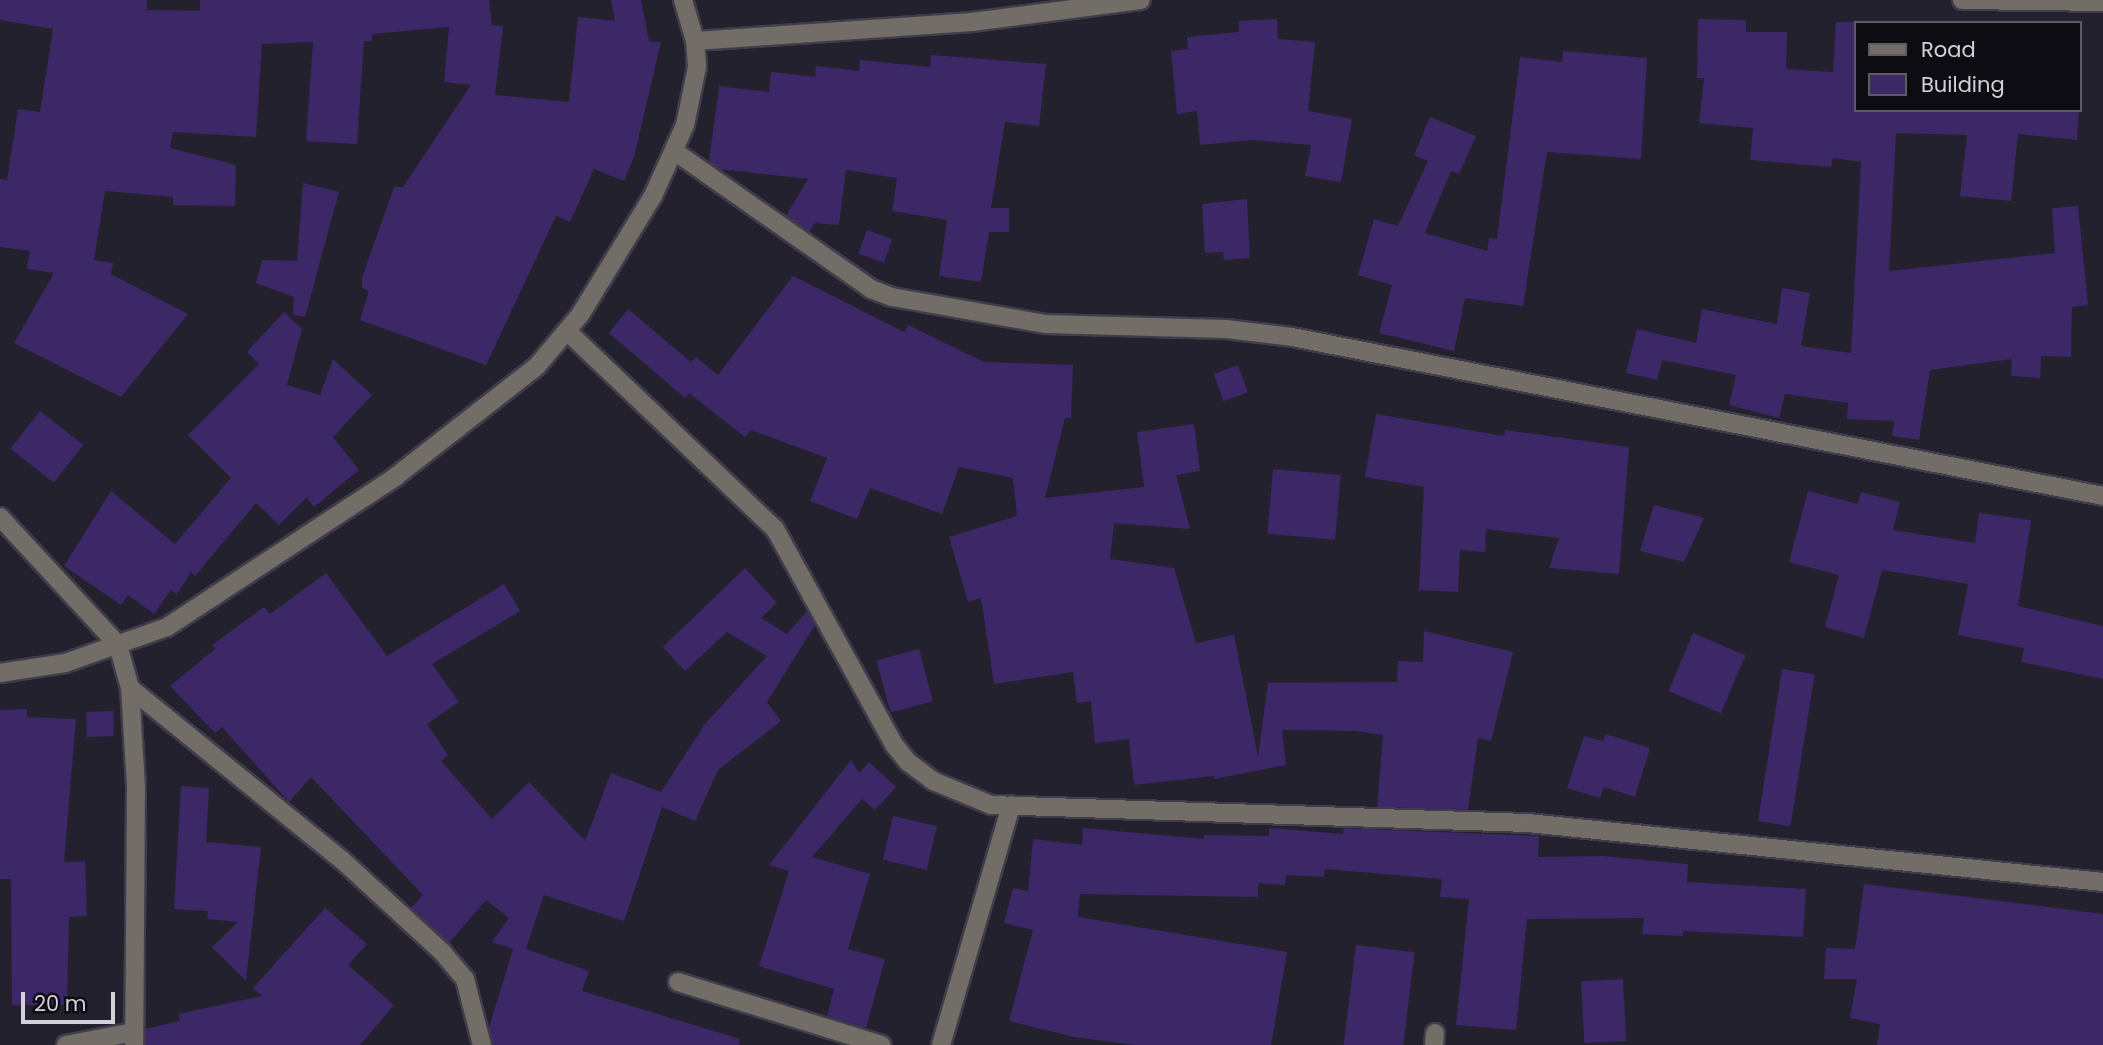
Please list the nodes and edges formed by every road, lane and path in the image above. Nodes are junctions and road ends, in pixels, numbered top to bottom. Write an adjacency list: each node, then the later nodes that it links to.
1 (683, 0): 5 (street)
2 (1140, 0): 5 (street)
3 (1962, 0): 4 (street)
4 (2103, 2)
5 (695, 41): 6 (street)
6 (674, 151): 7 (street); 8 (street)
7 (569, 333): 10 (street); 13 (street)
8 (2103, 496)
9 (0, 517): 10 (street)
10 (118, 645): 11 (street); 12 (street)
11 (0, 673)
12 (130, 688): 16 (street); 18 (street)
13 (1011, 805): 14 (street); 20 (street)
14 (2103, 882)
15 (678, 982): 19 (street)
16 (134, 1038): 17 (street)
17 (66, 1045)
18 (482, 1045)
19 (881, 1045)
20 (941, 1045)

